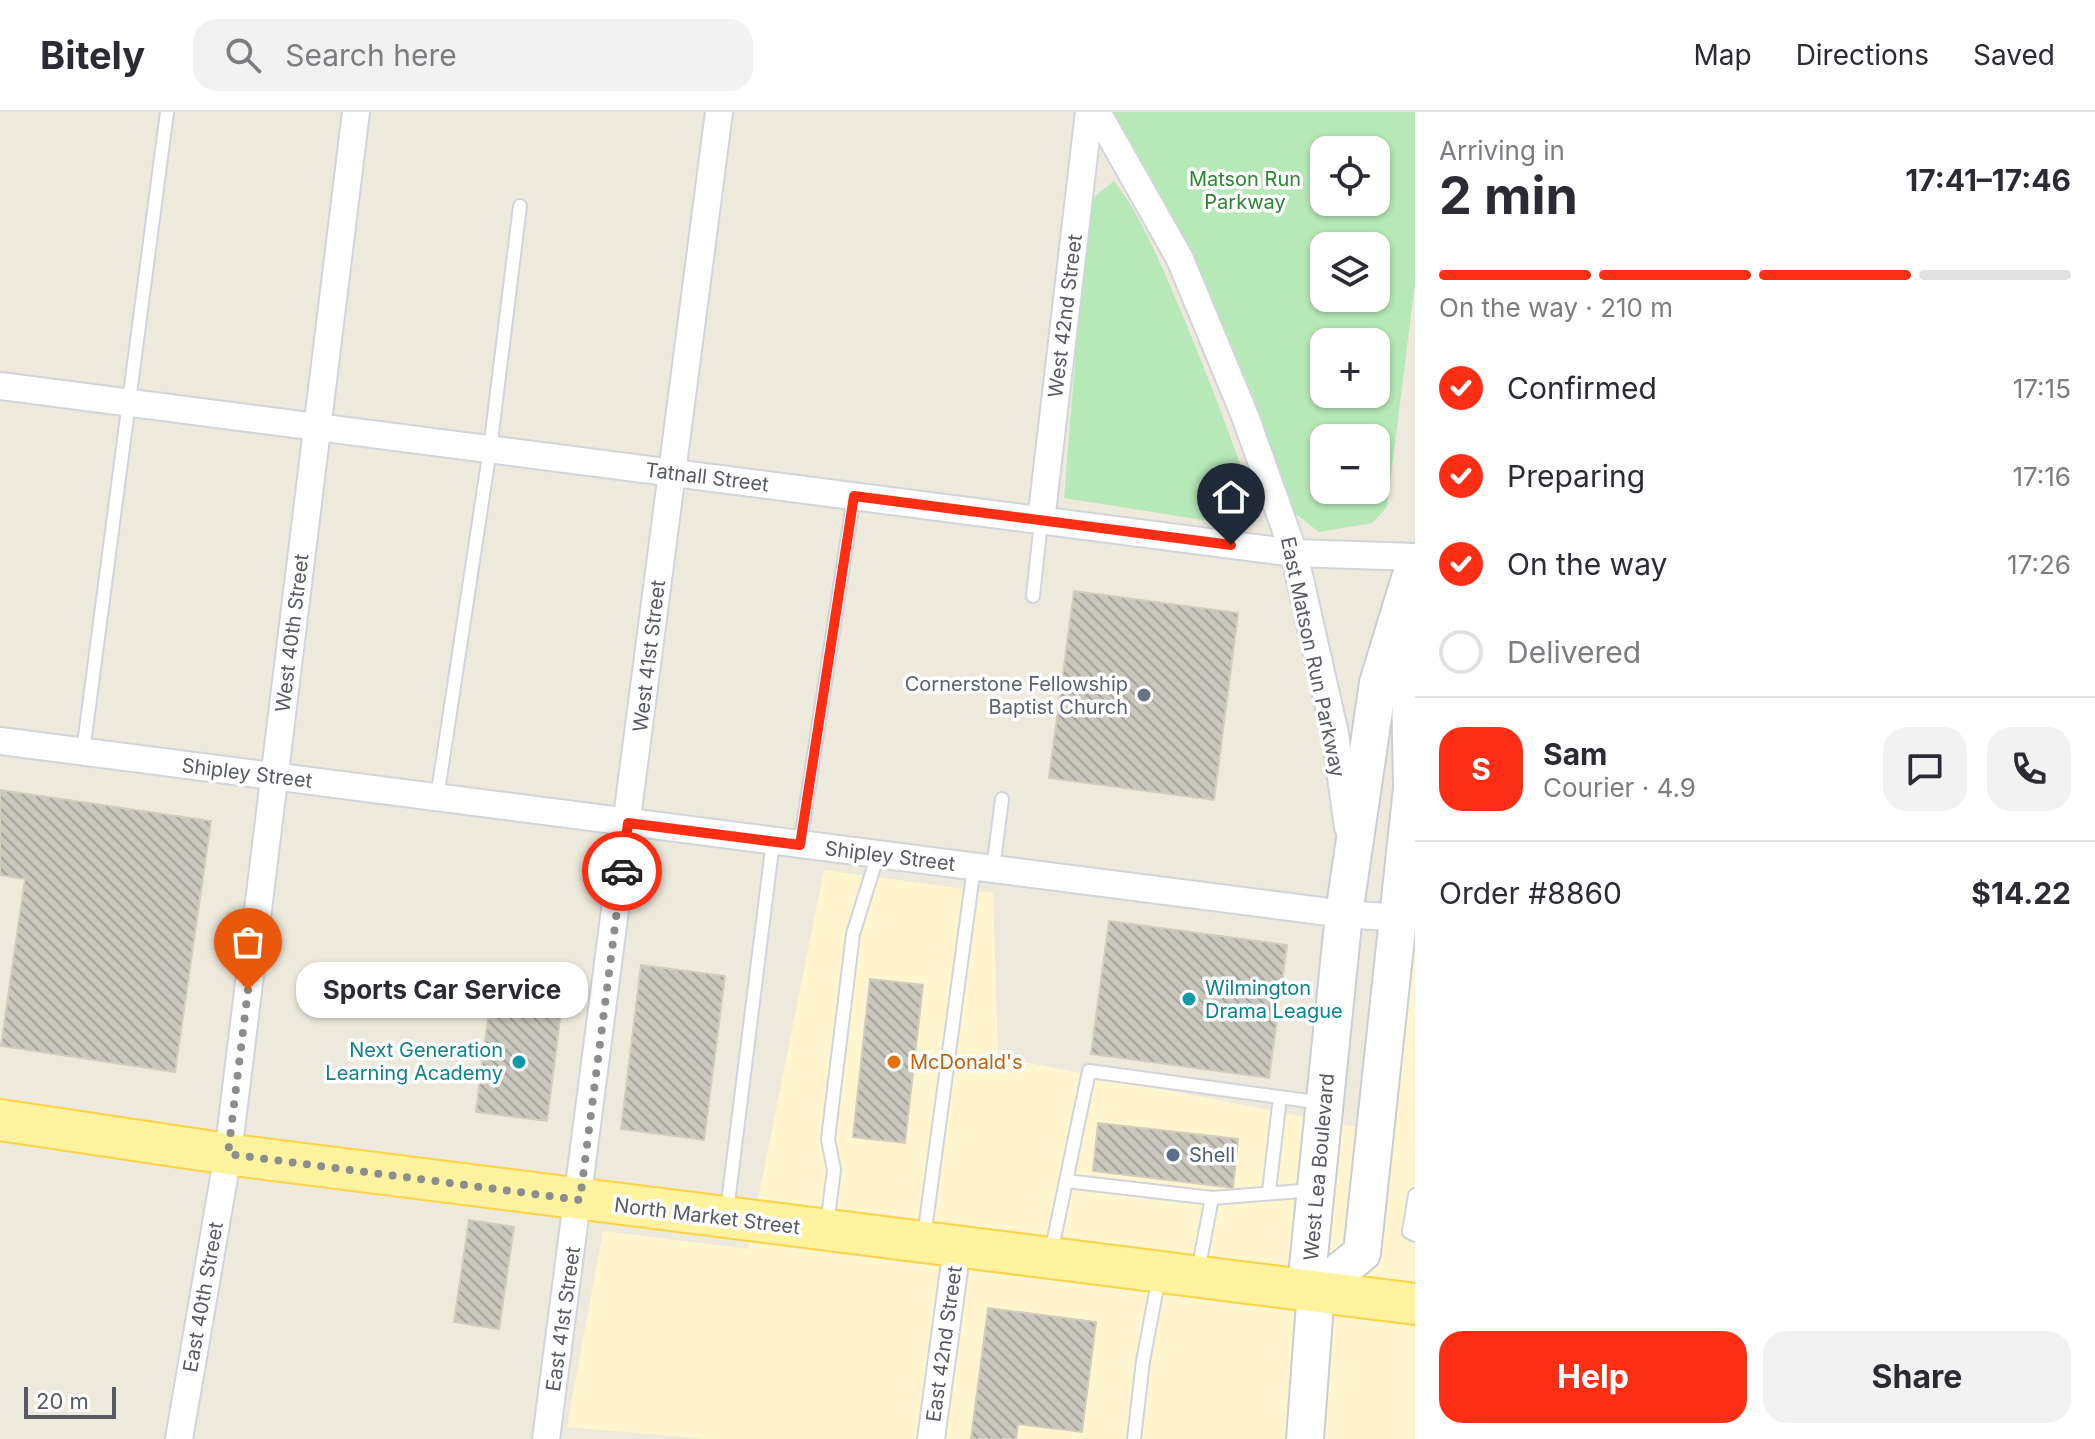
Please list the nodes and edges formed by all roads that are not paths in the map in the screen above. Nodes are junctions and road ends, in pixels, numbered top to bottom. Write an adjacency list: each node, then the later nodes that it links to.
1 (167, 112): 8 (lane)
2 (356, 112): 9 (street, West 40th Street)
3 (719, 112): 11 (street, West 41st Street)
4 (1089, 112): 13 (street, West 42nd Street)
5 (1097, 112): 14 (street, East Matson Run Parkway)
6 (520, 206): 10 (lane)
7 (0, 386): 8 (street, Tatnall Street)
8 (127, 402): 9 (street, Tatnall Street); 19 (lane)
9 (317, 427): 10 (street, Tatnall Street); 20 (street, West 40th Street)
10 (490, 449): 11 (street, Tatnall Street); 21 (lane)
11 (673, 473): 12 (street, Tatnall Street); 23 (street, West 41st Street)
12 (854, 496): 13 (street, Tatnall Street); 25 (lane)
13 (1041, 521): 14 (street, Tatnall Street); 17 (lane)
14 (1294, 553): 15 (street, Tatnall Street); 27 (street, East Matson Run Parkway)
15 (1415, 559): 27 (street, West Lea Boulevard)
16 (1415, 585): 30 (street, West Lea Boulevard)
17 (1033, 596)
18 (0, 741): 19 (street, Shipley Street)
19 (83, 752): 20 (street, Shipley Street)
20 (274, 777): 21 (street, Shipley Street); 34 (street, West 40th Street)
21 (437, 798): 23 (street, Shipley Street)
22 (1002, 799): 28 (lane)
23 (628, 823): 24 (street, Shipley Street); 40 (street, West 41st Street)
24 (773, 841): 25 (street, Shipley Street); 41 (lane)
25 (800, 845): 26 (street, Shipley Street)
26 (878, 854): 28 (street, Shipley Street); 42 (lane)
27 (1352, 858): 29 (street, West Lea Boulevard)
28 (984, 868): 29 (street, Shipley Street); 44 (lane)
29 (1344, 914): 30 (street, Shipley Street); 32 (street, West Lea Boulevard)
30 (1407, 919): 47 (street, West Lea Boulevard)
31 (1280, 1097): 32 (lane); 35 (lane); 37 (lane)
32 (1325, 1103): 36 (street, West Lea Boulevard)
33 (0, 1120): 34 (main road, North Market Street)
34 (228, 1154): 40 (main road, North Market Street); 49 (street, East 40th Street)
35 (1066, 1181): 39 (lane); 45 (lane)
36 (1316, 1190): 37 (lane); 47 (street, West Lea Boulevard)
37 (1269, 1191): 39 (lane)
38 (1415, 1196): 43 (lane)
39 (1212, 1198): 46 (lane)
40 (580, 1200): 41 (main road, North Market Street); 50 (street, East 41st Street)
41 (726, 1218): 42 (main road, North Market Street)
42 (826, 1231): 44 (main road, North Market Street)
43 (1415, 1235)
44 (940, 1246): 45 (main road, North Market Street); 51 (street, East 42nd Street)
45 (1049, 1260): 46 (main road, North Market Street)
46 (1178, 1276): 47 (main road, North Market Street); 52 (lane)
47 (1316, 1290): 48 (main road, North Market Street); 53 (street)
48 (1415, 1304)
49 (179, 1439)
50 (546, 1439)
51 (931, 1439)
52 (1134, 1439)
53 (1305, 1439)

